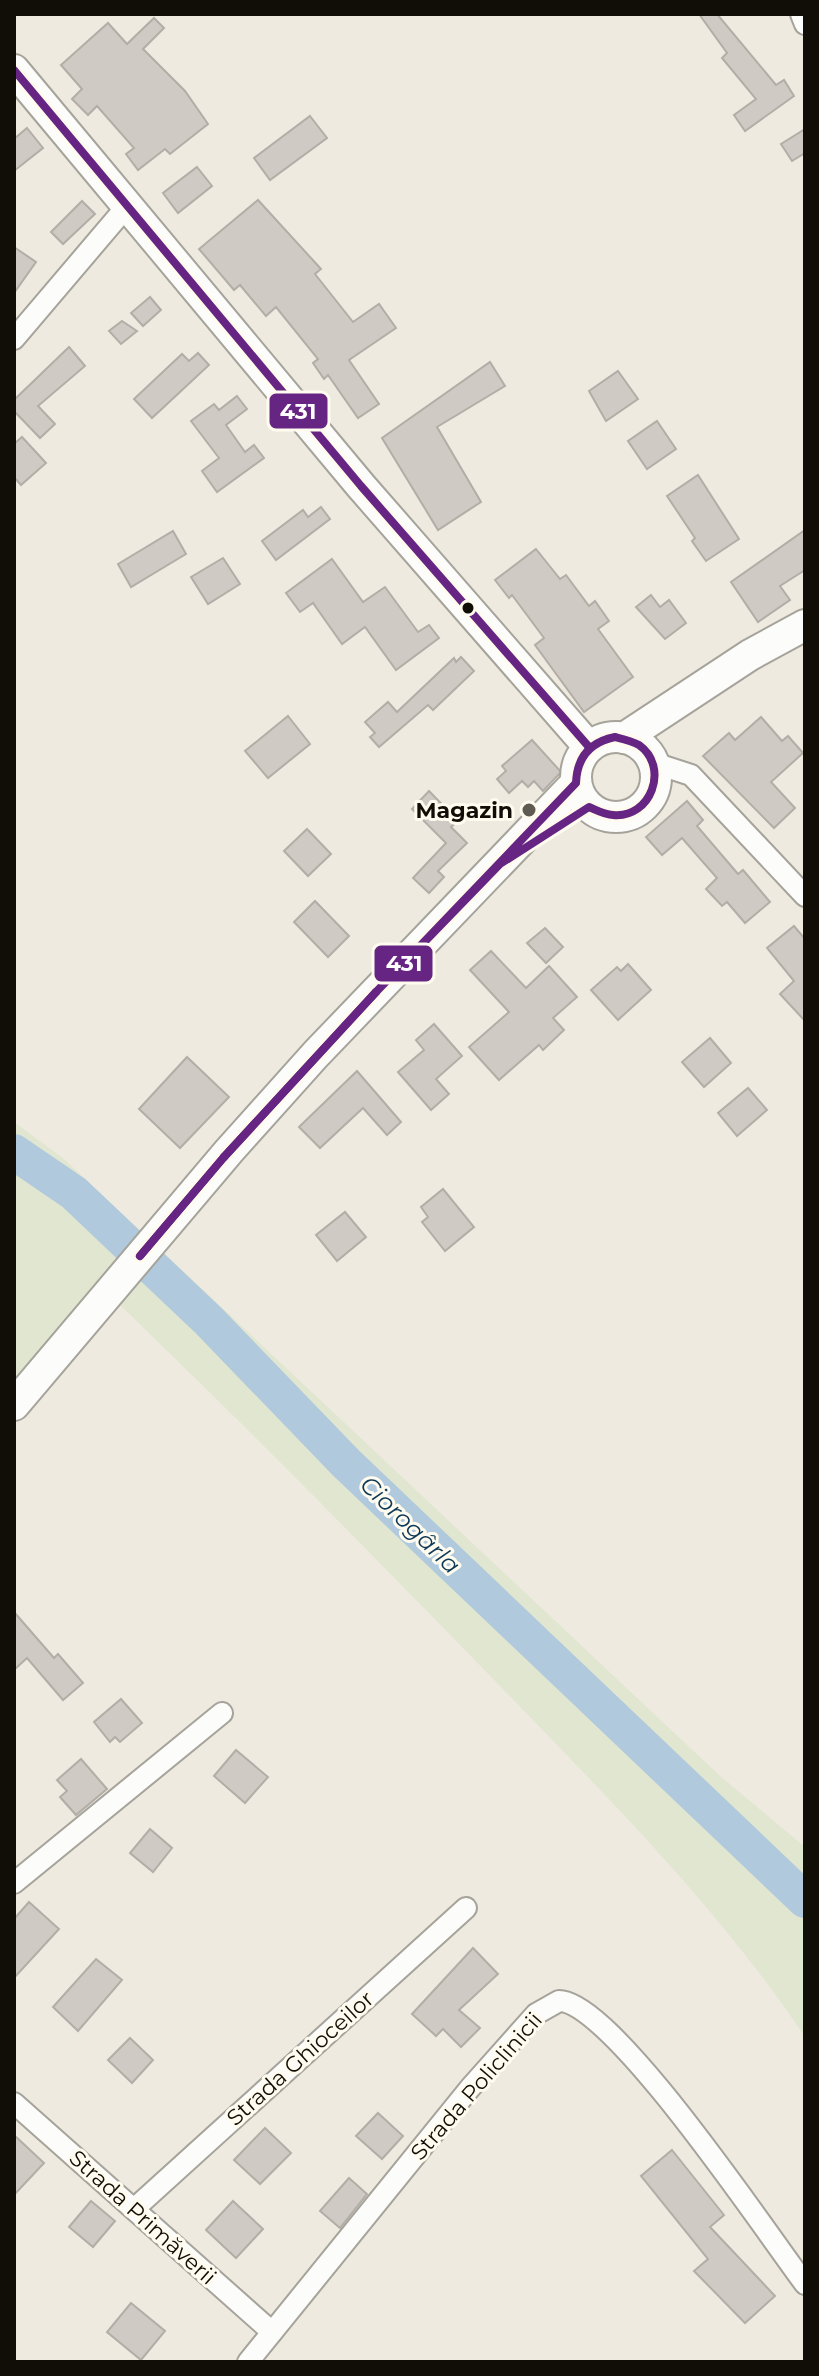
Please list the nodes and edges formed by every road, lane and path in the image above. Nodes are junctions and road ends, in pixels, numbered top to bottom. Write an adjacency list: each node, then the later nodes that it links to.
1 (801, 14): 2 (street)
2 (805, 24)
3 (14, 70): 4 (main road)
4 (127, 206): 5 (street); 9 (main road)
5 (14, 339)
6 (805, 625): 7 (main road)
7 (715, 678): 8 (main road); 10 (main road)
8 (624, 738): 9 (main road); 10 (main road)
9 (589, 747): 11 (main road)
10 (652, 759): 11 (main road); 12 (street)
11 (582, 795): 13 (main road)
12 (805, 896)
13 (14, 1405)
14 (222, 1713): 15 (street)
15 (14, 1883)
16 (466, 1908): 18 (street, Strada Ghioceilor)
17 (14, 2103): 18 (street, Strada Primăverii)
18 (134, 2209): 20 (street, Strada Primăverii)
19 (805, 2284): 20 (street, Strada Policlinicii)
20 (272, 2332): 21 (street, Strada Policlinicii)
21 (248, 2362)

